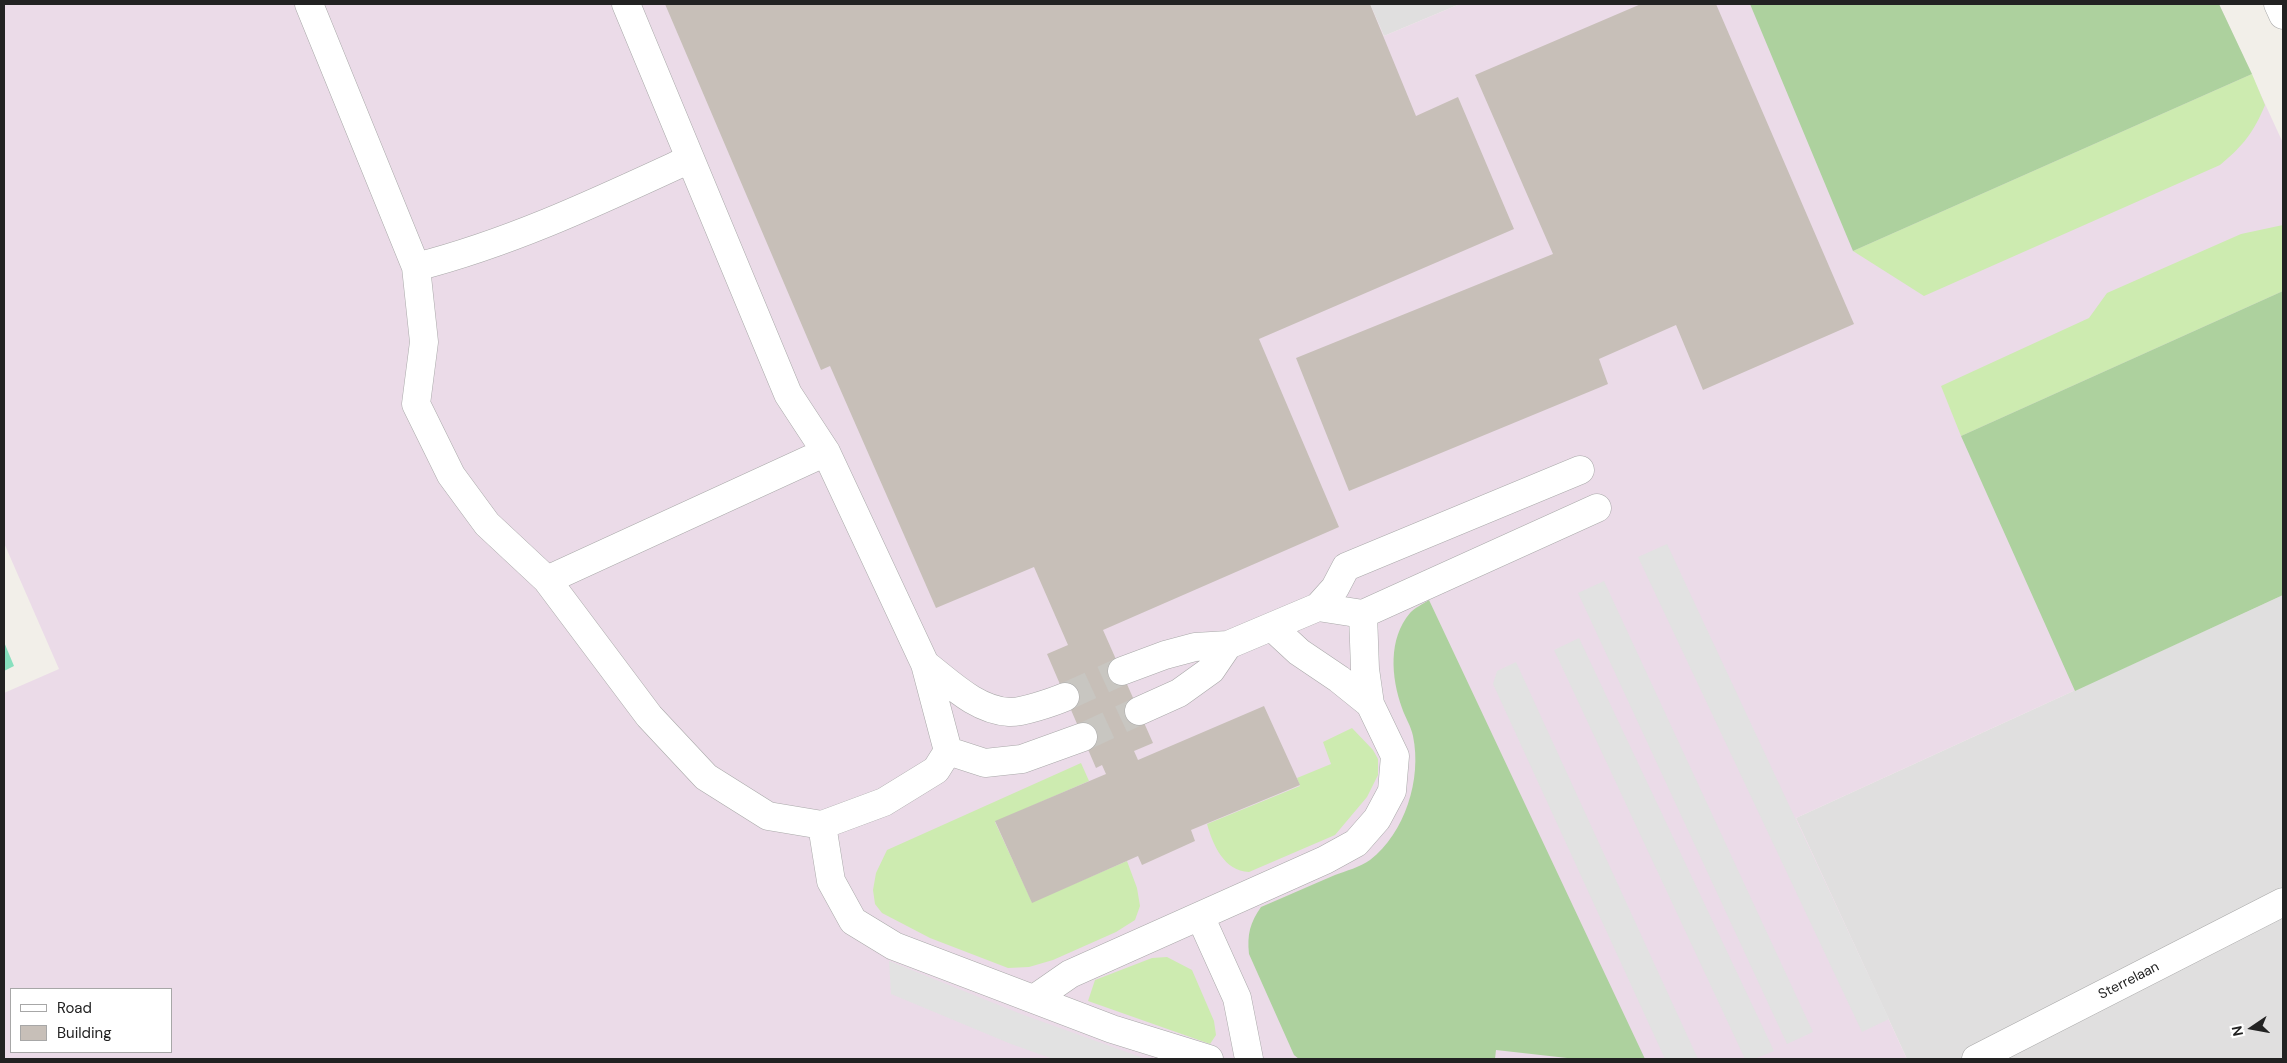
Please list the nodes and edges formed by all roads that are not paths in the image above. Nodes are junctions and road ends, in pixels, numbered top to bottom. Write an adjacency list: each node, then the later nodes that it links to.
1 (309, 4): 6 (street)
2 (626, 4): 5 (street)
3 (2278, 4): 4 (street)
4 (2283, 15)
5 (690, 159): 6 (street); 7 (street)
6 (416, 267): 10 (street)
7 (826, 452): 10 (street); 15 (street)
8 (1580, 470): 11 (street)
9 (1597, 508): 12 (street)
10 (547, 580): 22 (street)
11 (1318, 607): 12 (street); 13 (street)
12 (1363, 614): 18 (street)
13 (1272, 627): 14 (street); 18 (street)
14 (1228, 645): 16 (street); 19 (street)
15 (925, 664): 17 (street); 21 (street)
16 (1122, 671)
17 (1065, 697)
18 (1370, 704): 24 (street)
19 (1140, 711)
20 (1083, 737): 21 (street)
21 (948, 751): 22 (street)
22 (822, 825): 25 (street)
23 (2283, 902): 28 (street, Sterrelaan)
24 (1200, 916): 25 (street); 27 (street)
25 (1034, 999): 26 (street)
26 (1210, 1059)
27 (1249, 1059)
28 (1976, 1059)

